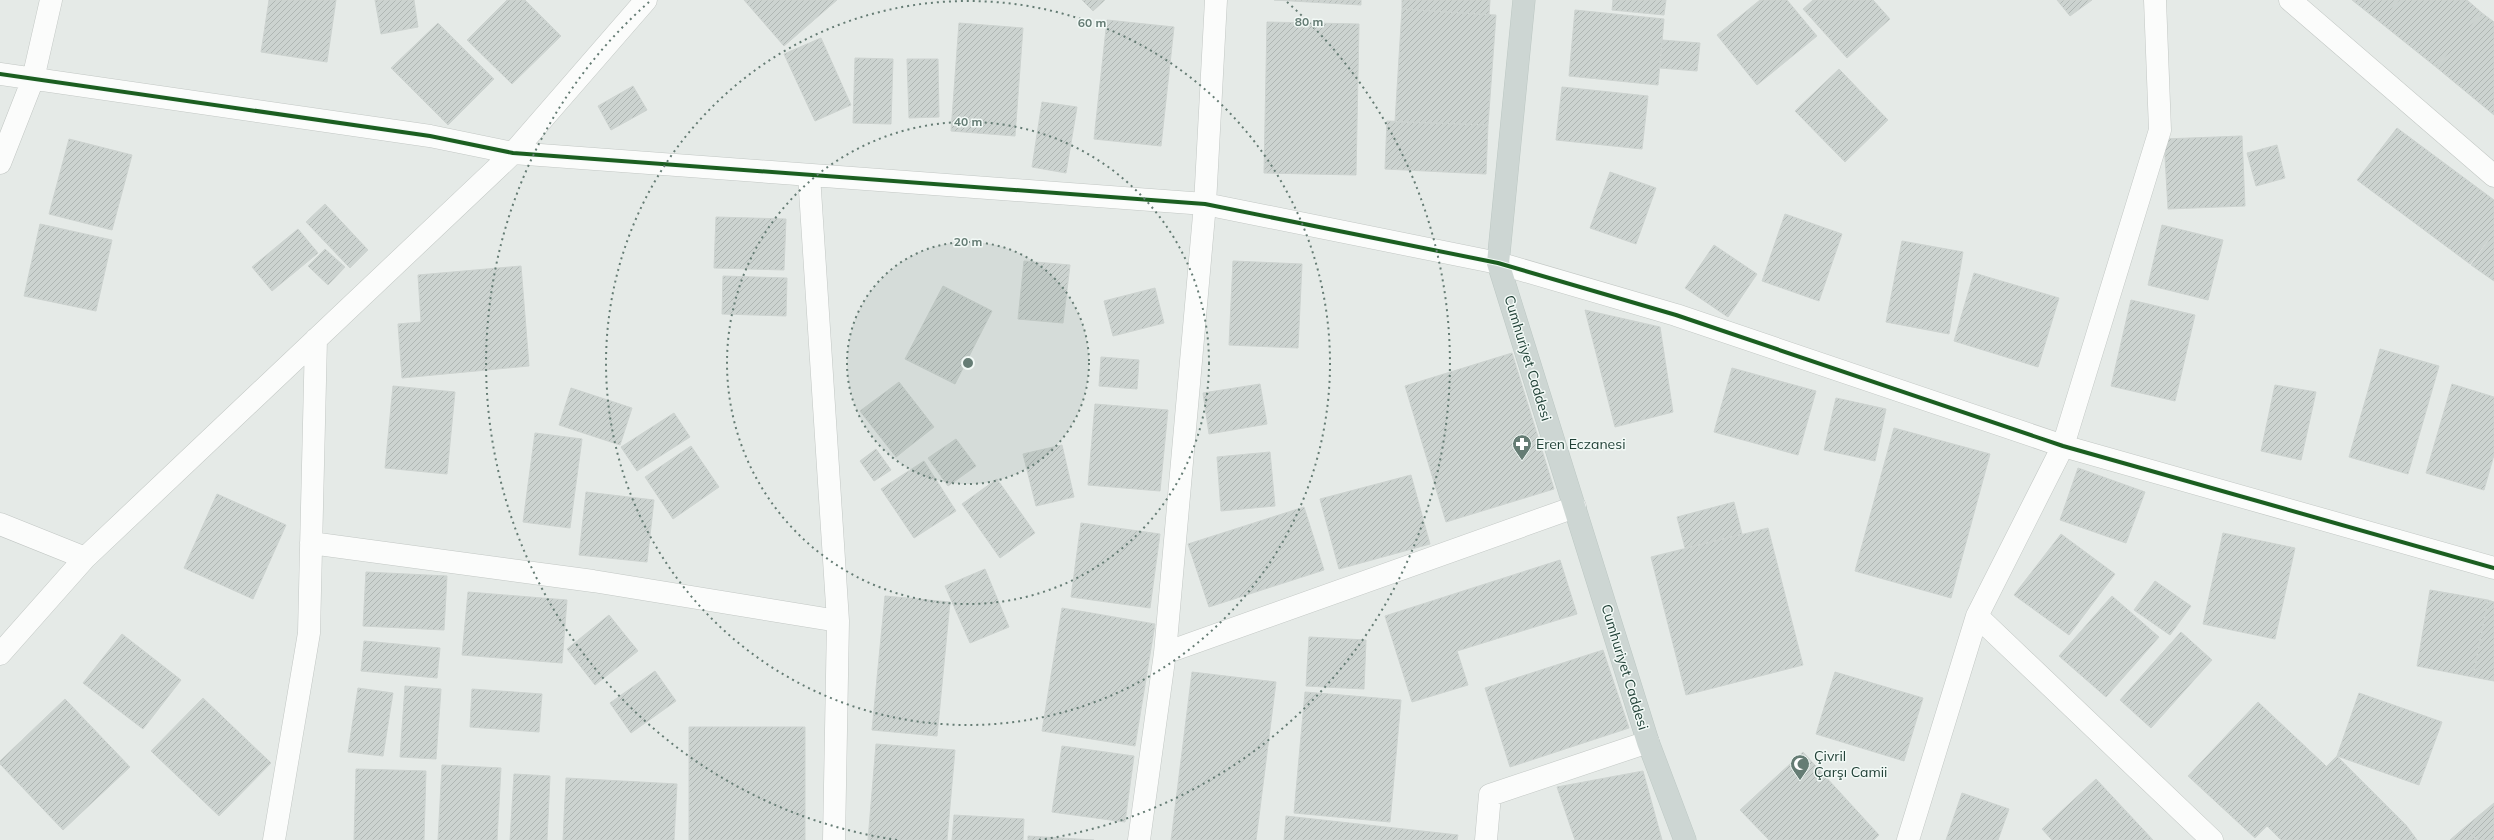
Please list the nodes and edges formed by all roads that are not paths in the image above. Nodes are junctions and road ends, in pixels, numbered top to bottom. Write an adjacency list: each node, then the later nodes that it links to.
1 (51, 0): 8 (street)
2 (646, 0): 9 (street)
3 (1216, 0): 13 (street)
4 (1524, 0): 14 (main road, Cumhuriyet Caddesi)
5 (2155, 0): 16 (street)
6 (2290, 0): 12 (street)
7 (0, 74): 8 (street)
8 (33, 79): 9 (street); 10 (street)
9 (513, 153): 11 (street); 15 (street)
10 (0, 163)
11 (810, 175): 13 (street); 23 (street)
12 (2494, 176)
13 (1205, 204): 14 (street); 24 (street)
14 (1498, 263): 16 (street); 17 (main road, Cumhuriyet Caddesi)
15 (316, 339): 19 (street); 20 (street)
16 (2064, 446): 21 (street); 22 (street)
17 (1575, 506): 24 (street); 26 (main road, Cumhuriyet Caddesi)
18 (0, 524): 20 (street)
19 (311, 543): 23 (street); 27 (street)
20 (85, 558): 25 (street)
21 (2494, 568)
22 (1977, 616): 32 (street); 33 (street)
23 (838, 621): 28 (street)
24 (1165, 653): 29 (street)
25 (0, 654)
26 (1648, 742): 30 (street); 31 (main road, Cumhuriyet Caddesi)
27 (274, 840)
28 (834, 840)
29 (1139, 840)
30 (1486, 840)
31 (1685, 840)
32 (1908, 840)
33 (2212, 840)

